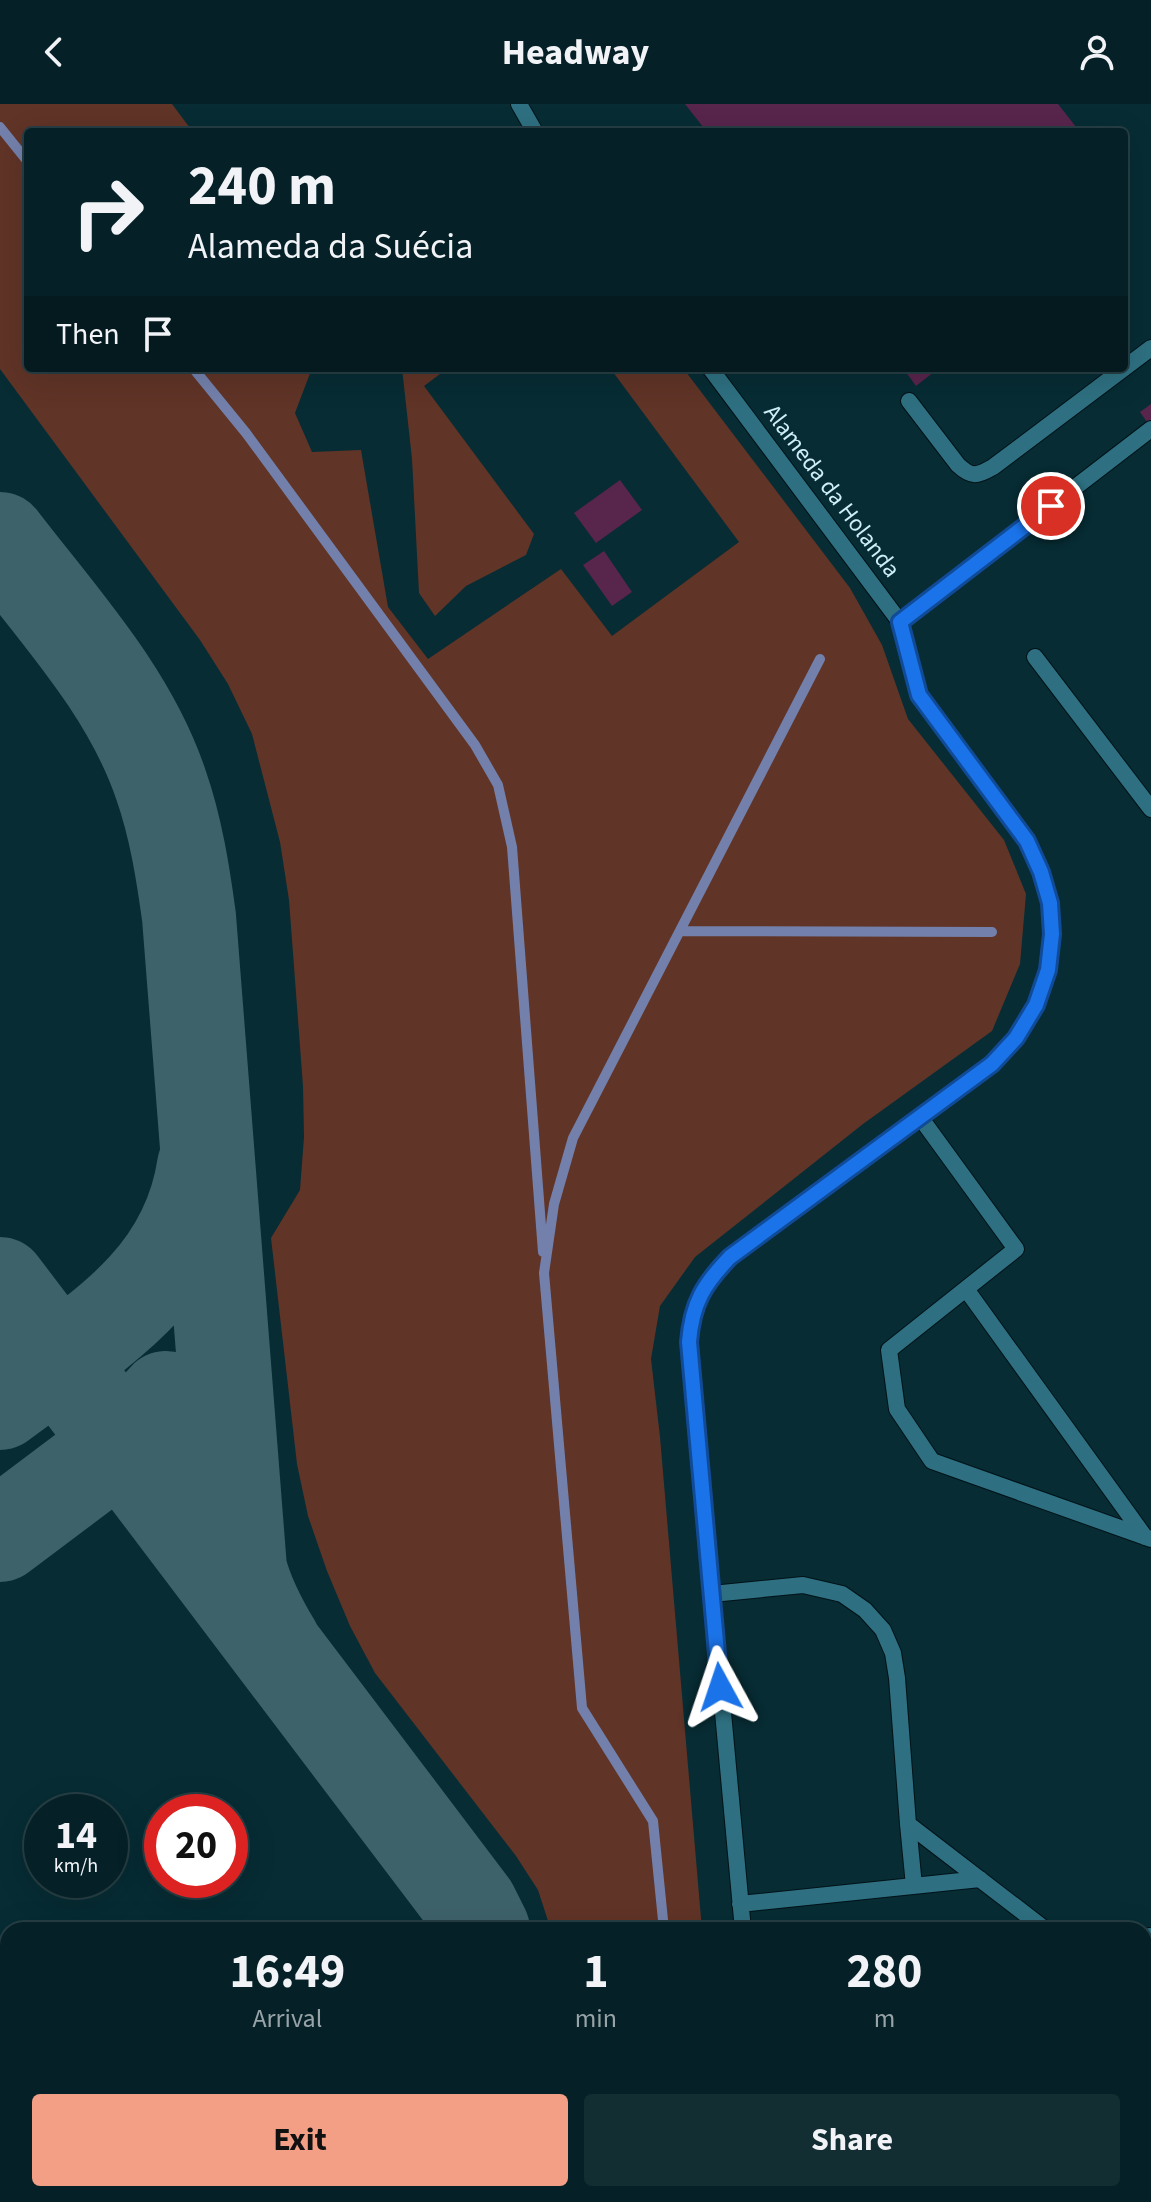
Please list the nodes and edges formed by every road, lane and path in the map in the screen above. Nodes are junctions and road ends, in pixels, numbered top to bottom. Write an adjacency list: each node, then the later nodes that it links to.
1 (519, 106): 2 (lane)
2 (533, 128)
3 (1151, 348): 4 (lane)
4 (1128, 365)
5 (713, 372): 9 (lane, Alameda da Holanda)
6 (1119, 372): 7 (lane)
7 (909, 401)
8 (1151, 429): 9 (lane)
9 (900, 622): 12 (lane, Alameda da Holanda)
10 (1035, 657): 11 (lane)
11 (1151, 809)
12 (920, 1117): 13 (lane); 15 (lane, Alameda da Holanda)
13 (966, 1289): 14 (lane); 14 (lane)
14 (1148, 1538)
15 (712, 1594): 16 (lane); 19 (lane, Alameda da Holanda)
16 (908, 1824): 17 (lane); 18 (lane)
17 (980, 1879): 18 (lane); 21 (lane)
18 (914, 1886): 19 (lane)
19 (740, 1904): 20 (lane, Alameda da Holanda)
20 (742, 1922)
21 (1036, 1922)

